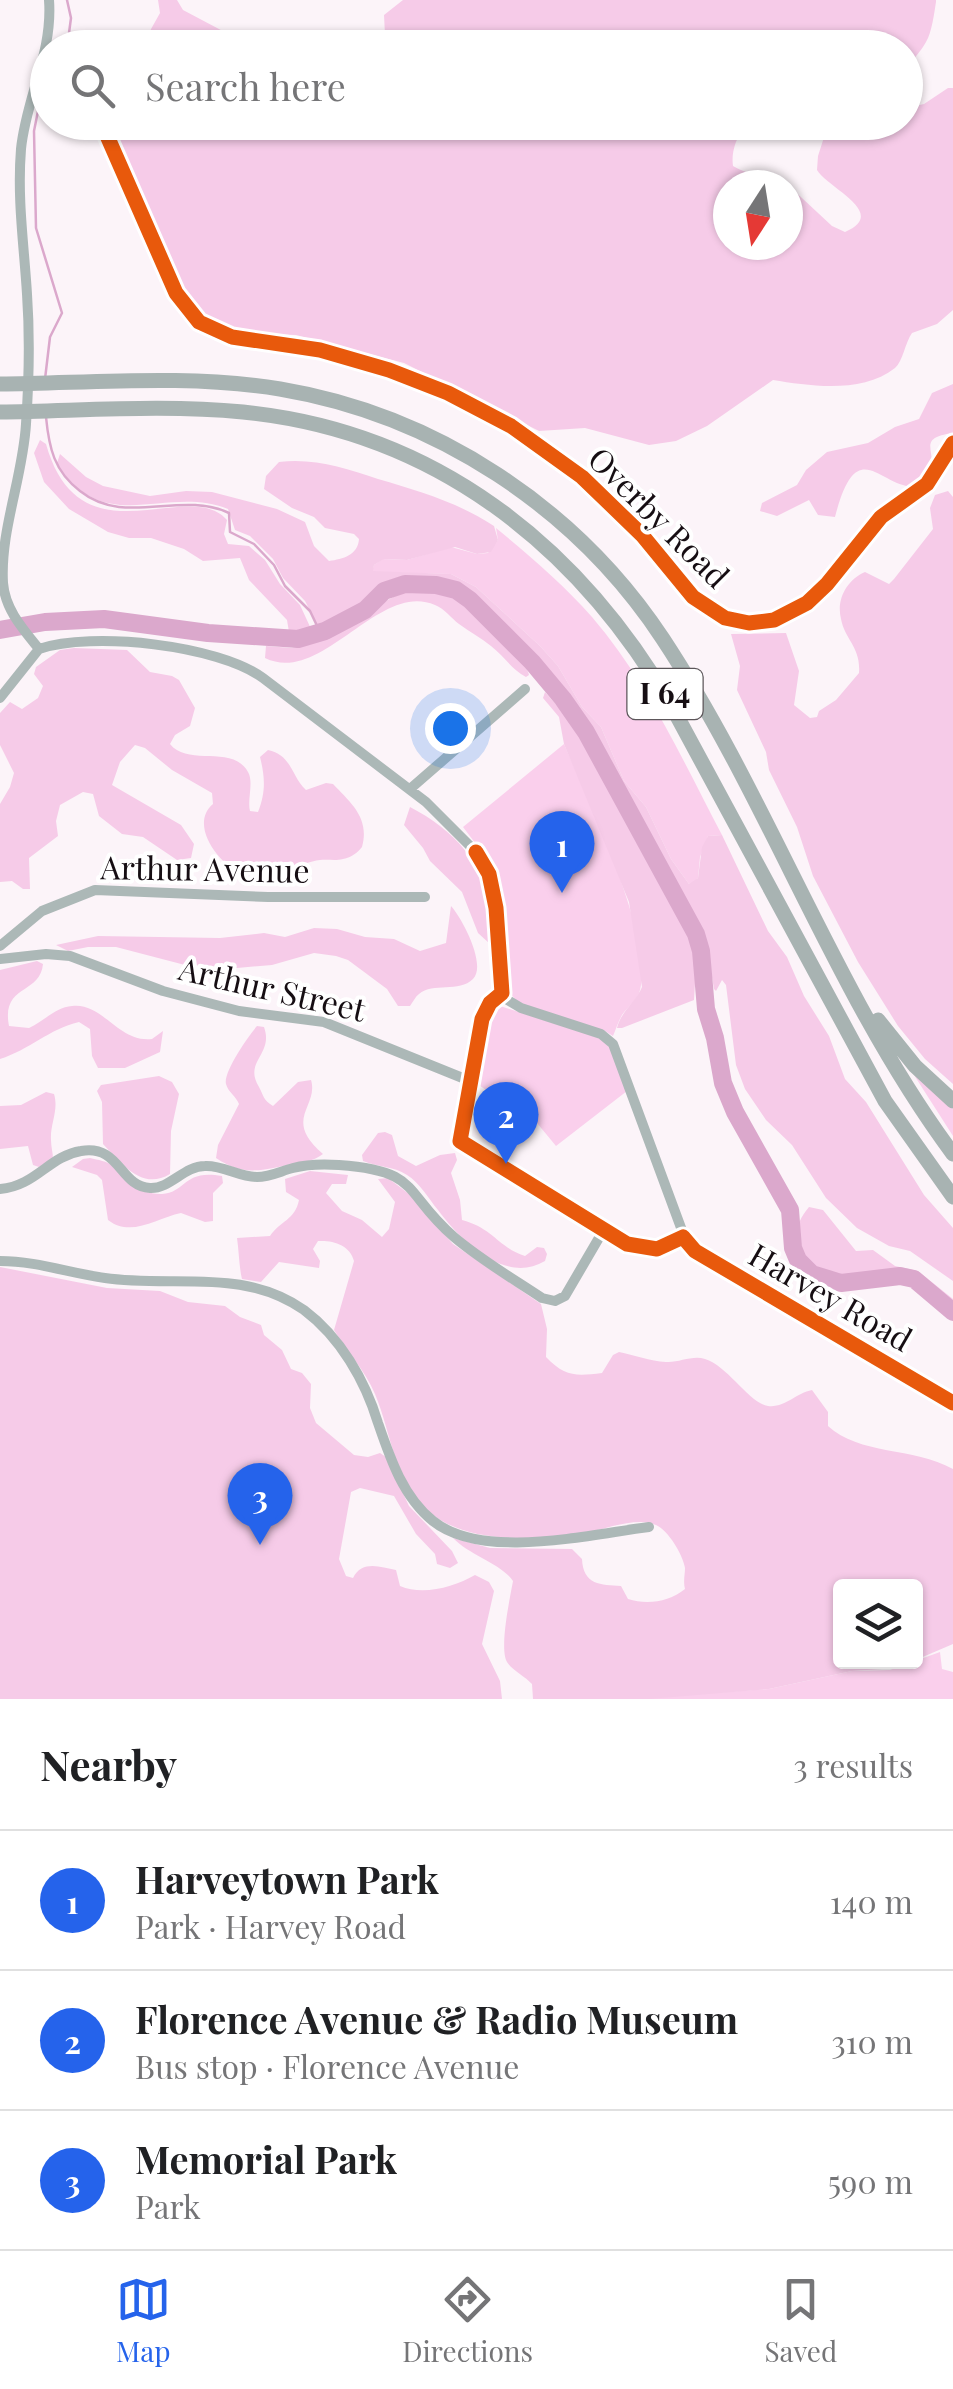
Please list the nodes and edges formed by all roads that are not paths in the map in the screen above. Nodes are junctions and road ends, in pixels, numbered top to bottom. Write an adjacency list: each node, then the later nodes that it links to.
1 (49, 0): 2 (street)
2 (50, 30)
3 (30, 109): 8 (street)
4 (109, 140): 7 (street, Overby Road)
5 (0, 384): 16 (highway, I 64)
6 (0, 412): 22 (highway, I 64)
7 (953, 443)
8 (8, 614): 9 (street)
9 (38, 648): 11 (street); 12 (street)
10 (525, 689): 12 (street)
11 (0, 698)
12 (410, 789): 17 (street)
13 (425, 897): 14 (street, Arthur Avenue)
14 (0, 946)
15 (0, 960): 18 (street, Arthur Street)
16 (851, 986): 19 (highway); 20 (highway, I 64)
17 (502, 993): 18 (street); 24 (street)
18 (470, 1081): 23 (street)
19 (953, 1101)
20 (953, 1154)
21 (0, 1189): 23 (street)
22 (953, 1197)
23 (603, 1231): 24 (street)
24 (683, 1237): 26 (street, Harvey Road)
25 (0, 1261): 27 (street)
26 (953, 1402)
27 (649, 1527)

